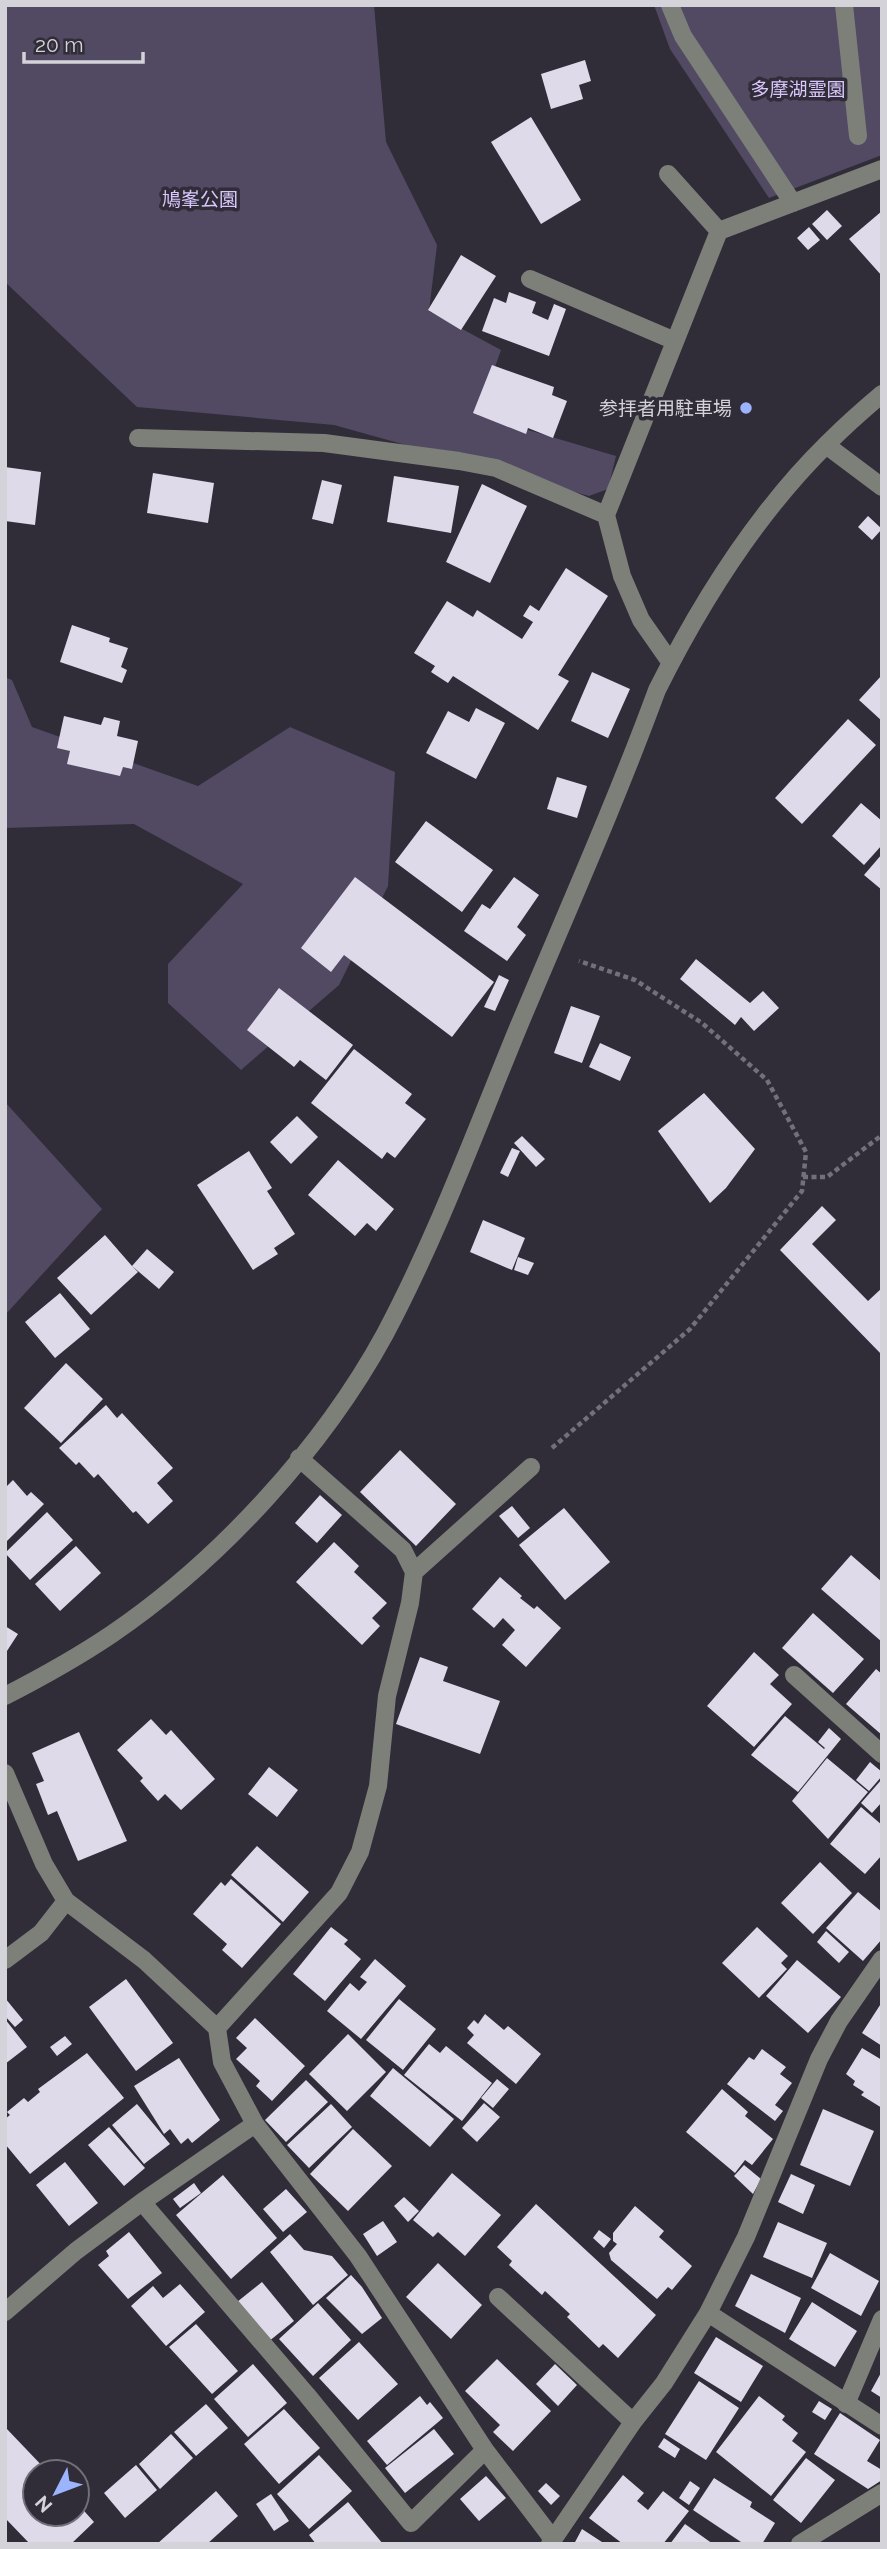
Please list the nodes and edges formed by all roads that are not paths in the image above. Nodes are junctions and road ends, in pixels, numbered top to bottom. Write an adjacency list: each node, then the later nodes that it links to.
1 (670, 5): 6 (street)
2 (844, 5): 3 (street)
3 (858, 136)
4 (882, 169): 6 (street)
5 (668, 174): 7 (street)
6 (793, 203): 7 (street)
7 (719, 232): 9 (street)
8 (530, 279): 9 (street)
9 (675, 341): 14 (street)
10 (882, 394): 12 (street)
11 (138, 438): 14 (street)
12 (825, 445): 13 (street); 15 (street)
13 (882, 487)
14 (606, 515): 15 (street)
15 (671, 663): 16 (street)
16 (299, 1458): 18 (street); 20 (street)
17 (531, 1466): 18 (street)
18 (414, 1572): 26 (street)
19 (794, 1675): 21 (street)
20 (5, 1696)
21 (882, 1754)
22 (5, 1773): 23 (street)
23 (66, 1901): 25 (street); 26 (street)
24 (882, 1959): 31 (street)
25 (5, 1960)
26 (217, 2028): 27 (street)
27 (255, 2124): 28 (street); 36 (street)
28 (142, 2202): 30 (street); 36 (street)
29 (498, 2297): 34 (street)
30 (5, 2312)
31 (708, 2313): 33 (street); 34 (street)
32 (882, 2319): 33 (street)
33 (846, 2404): 35 (street)
34 (633, 2423): 38 (street)
35 (882, 2426)
36 (485, 2449): 38 (street)
37 (882, 2493): 39 (street)
38 (551, 2541)
39 (800, 2544)

